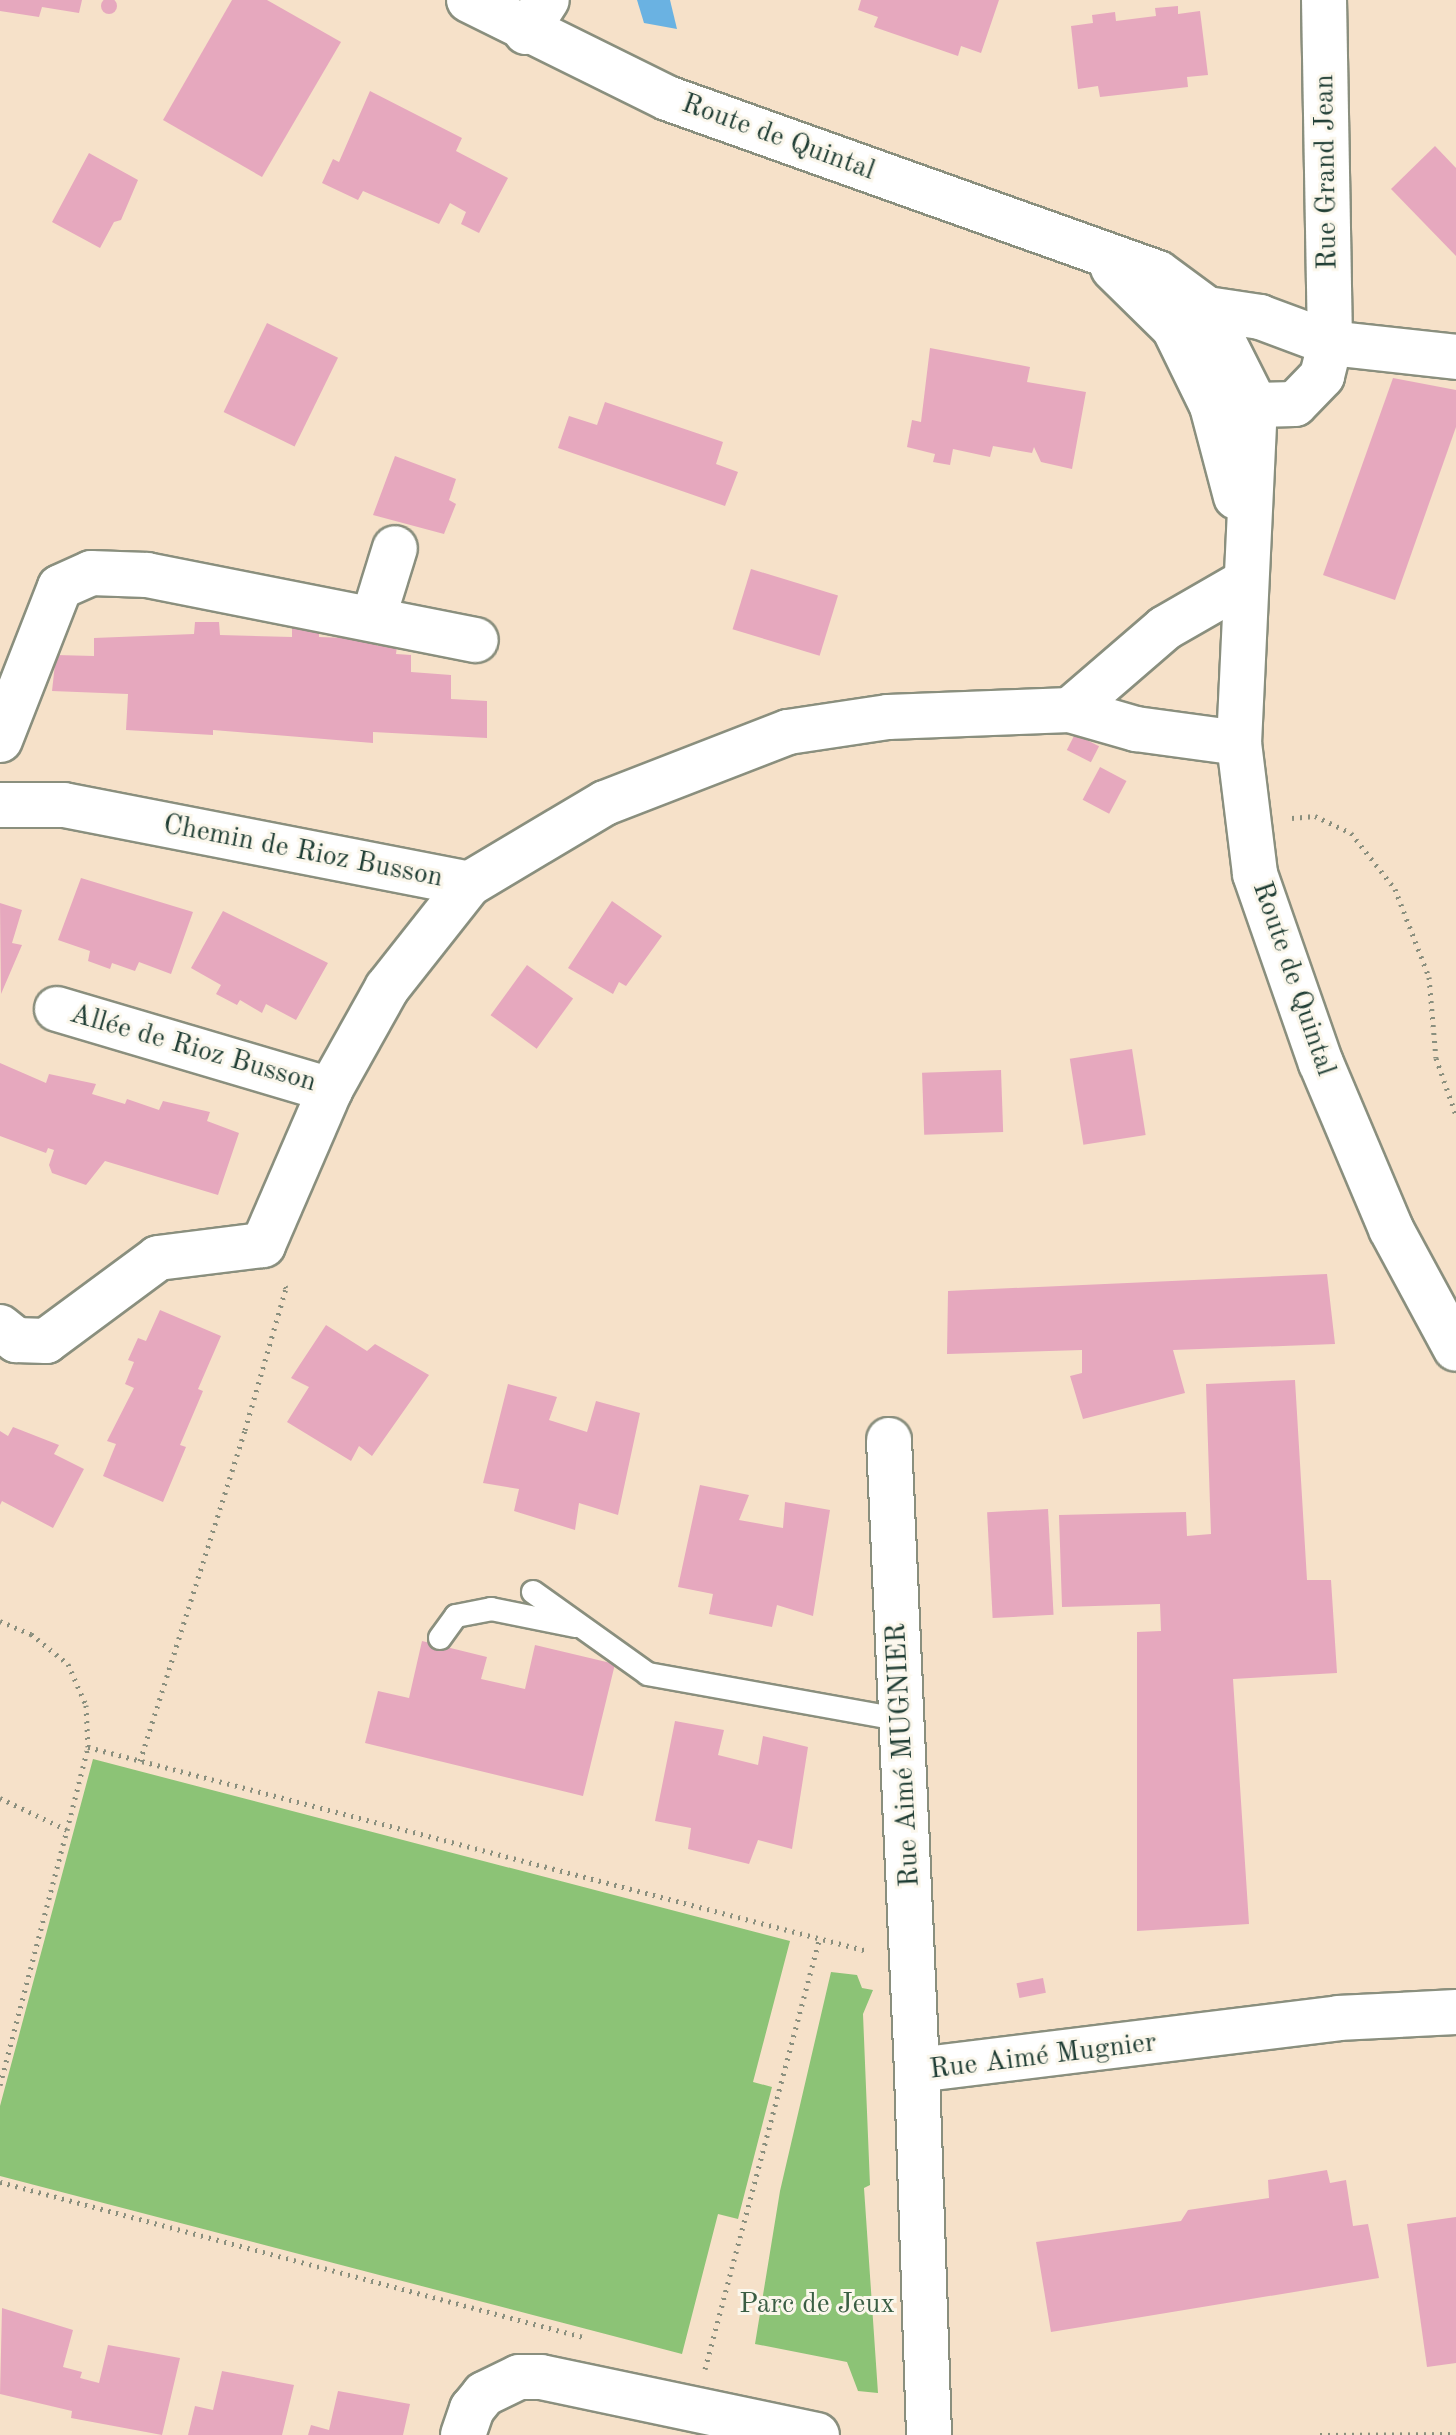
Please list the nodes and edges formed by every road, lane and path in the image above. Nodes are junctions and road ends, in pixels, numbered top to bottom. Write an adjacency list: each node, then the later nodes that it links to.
1 (469, 0): 3 (street, Route de Quintal)
2 (1324, 0): 5 (street, Rue Grand Jean)
3 (536, 16): 4 (street, Route de Quintal)
4 (1190, 318): 5 (street); 7 (street, Route de Quintal); 8 (street, Route de Quintal)
5 (1330, 343): 6 (street); 7 (street, Rue Grand Jean)
6 (1456, 357)
7 (1255, 404): 8 (street, Rue Grand Jean); 9 (street, Route de Quintal)
8 (1212, 406): 9 (street, Route de Quintal)
9 (1246, 534): 11 (street, Route de Quintal)
10 (395, 548): 12 (street)
11 (1245, 582): 14 (street); 16 (street, Route de Quintal)
12 (373, 619): 13 (street); 15 (street)
13 (476, 640)
14 (1070, 710): 16 (street, Chemin de Rioz Busson); 19 (street, Chemin de Rioz Busson)
15 (0, 740)
16 (1239, 743): 25 (street, Route de Quintal)
17 (0, 805): 19 (street, Chemin de Rioz Busson)
18 (1288, 818): 22 (path)
19 (469, 884): 21 (street, Allée de Rioz Busson)
20 (57, 1009): 21 (street, Allée de Rioz Busson)
21 (330, 1090): 23 (street, Allée de Rioz Busson)
22 (1456, 1115)
23 (263, 1245): 24 (street); 33 (path)
24 (0, 1327)
25 (1456, 1349)
26 (889, 1440): 31 (street, Rue Aimé MUGNIER)
27 (533, 1592): 29 (lane)
28 (0, 1621): 32 (path)
29 (584, 1628): 30 (lane); 31 (lane)
30 (440, 1638)
31 (903, 1720): 41 (street, Rue Aimé MUGNIER)
32 (88, 1747): 33 (path); 35 (path)
33 (140, 1761): 36 (path)
34 (0, 1798): 35 (path)
35 (67, 1830): 42 (path)
36 (820, 1938): 37 (path); 45 (path)
37 (878, 1954)
38 (1456, 1983): 40 (street, Rue Aimé Mugnier)
39 (1456, 2012): 40 (street, Rue Aimé Mugnier)
40 (1338, 2018): 41 (street, Rue Aimé Mugnier)
41 (917, 2070): 49 (street, Rue Aimé Mugnier)
42 (0, 2085)
43 (0, 2182): 44 (path)
44 (597, 2341)
45 (689, 2365)
46 (1456, 2434): 50 (path)
47 (463, 2435): 48 (street)
48 (817, 2435)
49 (929, 2435)
50 (1320, 2435)

